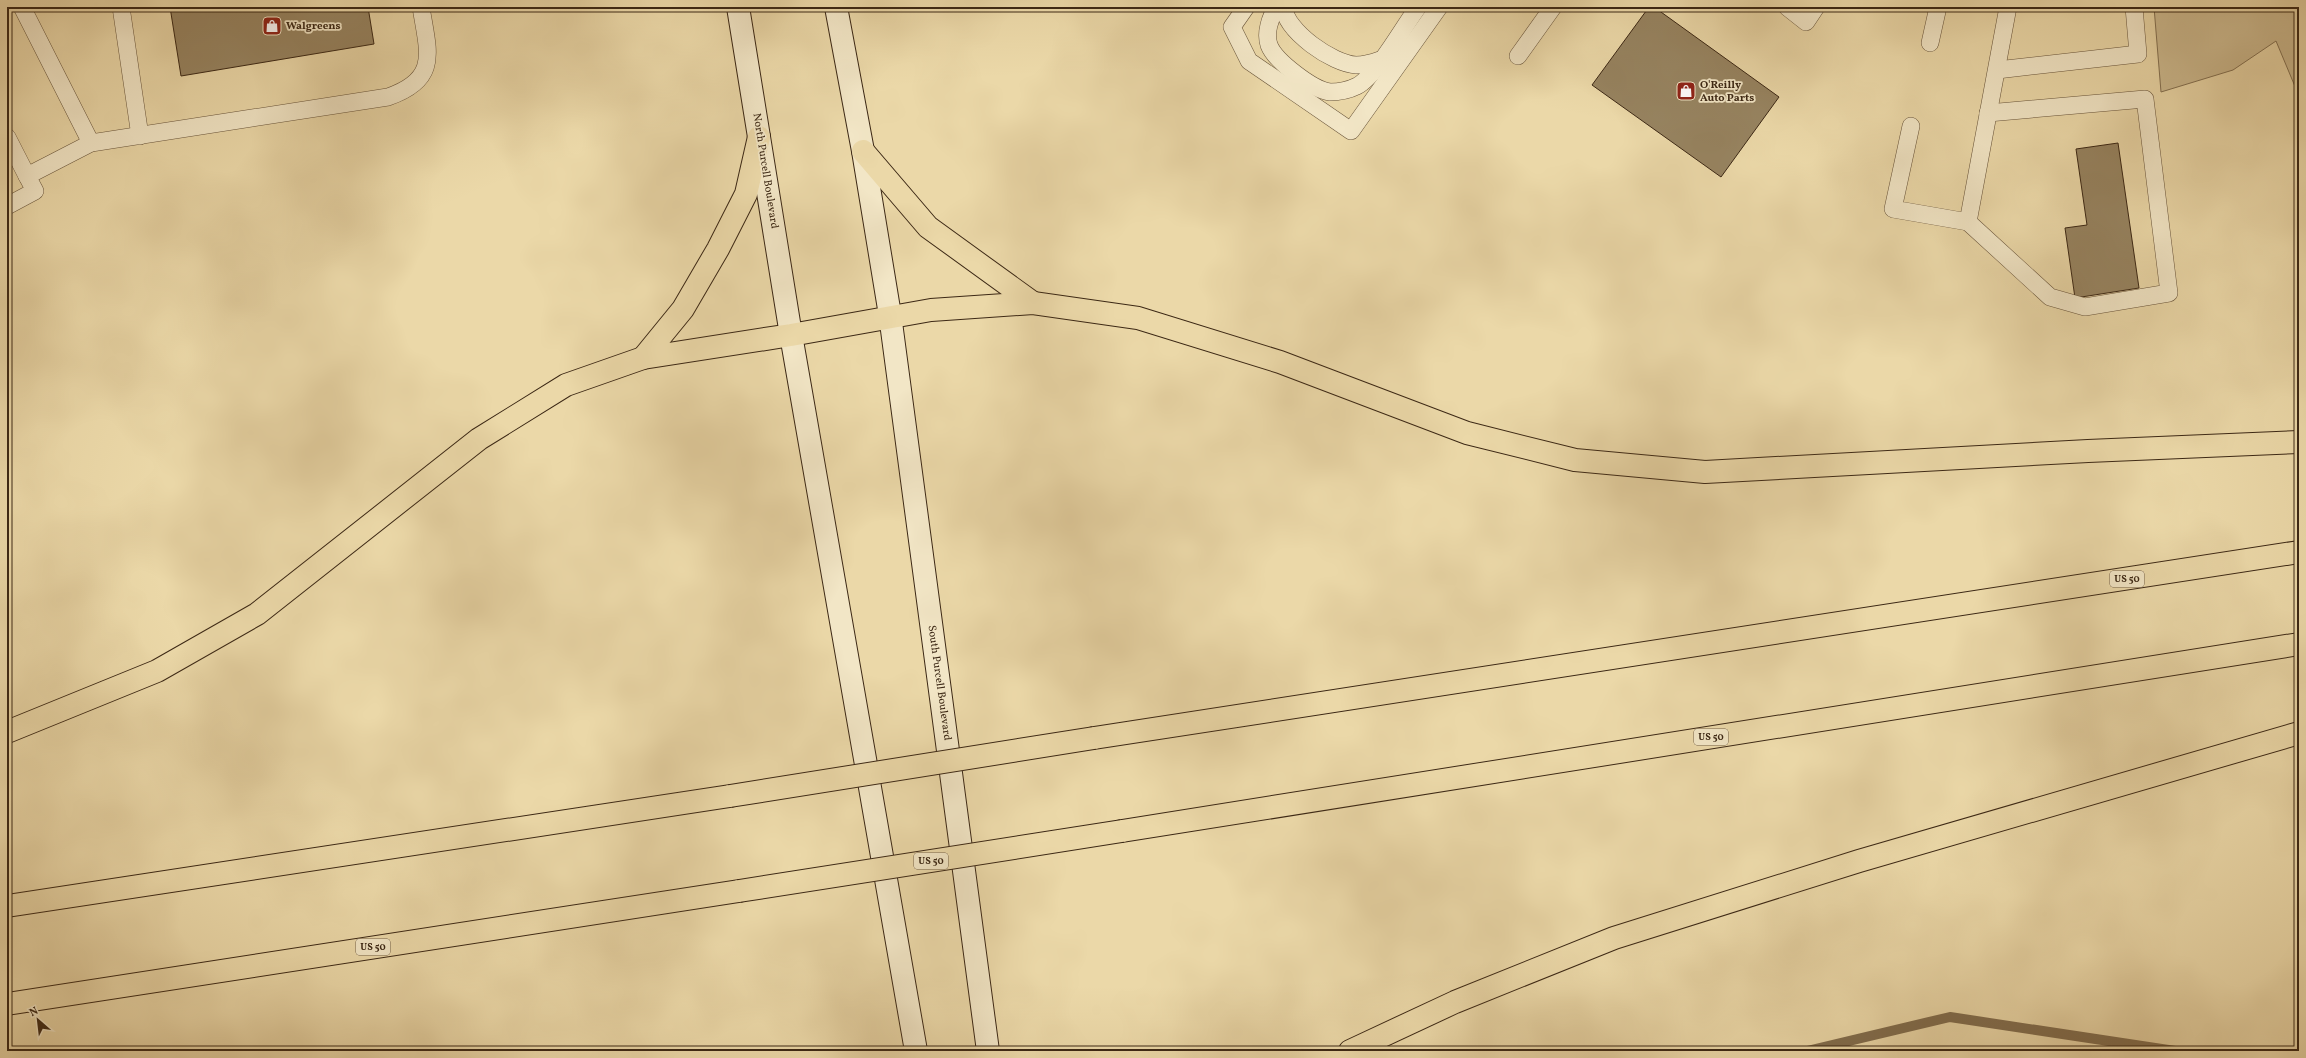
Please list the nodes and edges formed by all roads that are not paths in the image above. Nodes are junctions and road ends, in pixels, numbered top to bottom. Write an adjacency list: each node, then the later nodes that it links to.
1 (22, 7): 26 (lane)
2 (421, 7): 23 (lane)
3 (738, 7): 25 (main road, North Purcell Boulevard)
4 (836, 7): 27 (main road)
5 (1246, 7): 9 (lane)
6 (1277, 7): 19 (lane)
7 (1284, 7): 19 (lane)
8 (1418, 7): 19 (lane)
9 (1440, 7)
10 (1553, 7): 18 (lane)
11 (1787, 7): 12 (lane)
12 (1816, 7)
13 (1938, 7): 17 (lane)
14 (2008, 7): 20 (lane)
15 (2134, 7): 20 (lane)
16 (125, 11): 23 (lane)
17 (1930, 43)
18 (1518, 56)
19 (1380, 60)
20 (1996, 70): 21 (lane)
21 (1988, 113): 30 (lane); 30 (lane)
22 (1911, 126): 30 (lane)
23 (140, 136): 26 (lane)
24 (7, 137): 28 (lane)
25 (759, 137): 33 (main road, North Purcell Boulevard); 34 (highway)
26 (91, 143): 28 (lane)
27 (863, 150): 31 (highway); 32 (main road)
28 (27, 176): 29 (lane)
29 (7, 206)
30 (1968, 222)
31 (1033, 303): 32 (highway); 35 (highway)
32 (890, 316): 33 (highway); 43 (main road, South Purcell Boulevard)
33 (791, 335): 34 (highway); 42 (main road)
34 (643, 358): 38 (highway)
35 (2299, 442)
36 (2299, 552): 40 (highway, US 50, bridge)
37 (2299, 644): 41 (highway, US 50, bridge)
38 (7, 732)
39 (2299, 733): 44 (highway)
40 (7, 906)
41 (7, 1004)
42 (916, 1051)
43 (988, 1051)
44 (1350, 1051)

